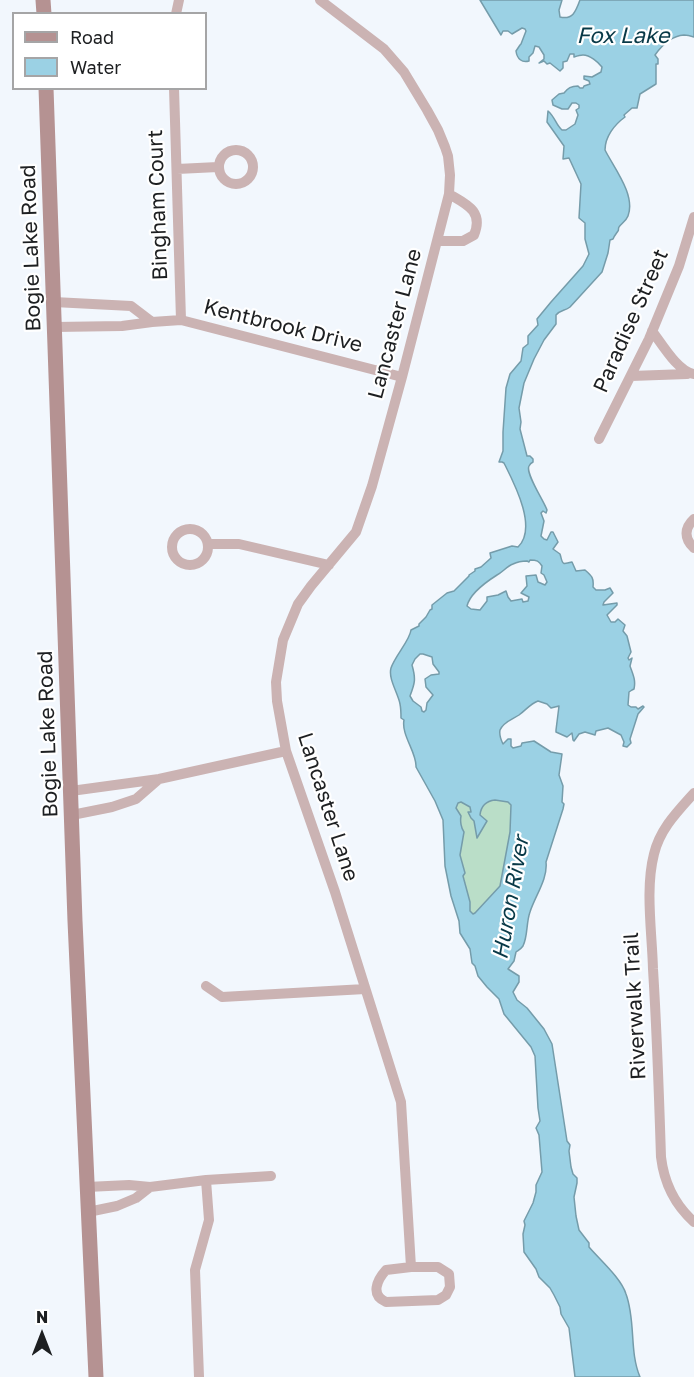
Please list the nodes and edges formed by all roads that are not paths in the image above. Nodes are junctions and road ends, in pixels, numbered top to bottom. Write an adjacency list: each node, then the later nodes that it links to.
1 (320, 0): 6 (street, Lancaster Lane)
2 (46, 90): 9 (main road, Bogie Lake Road)
3 (174, 90): 5 (street, Bingham Court)
4 (218, 167): 5 (street)
5 (177, 169): 10 (street, Bingham Court)
6 (448, 194): 8 (street, Lancaster Lane); 8 (street, Lancaster Lane)
7 (694, 217): 13 (street, Paradise Street)
8 (437, 242): 16 (street, Lancaster Lane)
9 (54, 302): 11 (street); 12 (main road, Bogie Lake Road)
10 (181, 320): 11 (street, Kentbrook Drive); 16 (street, Kentbrook Drive)
11 (152, 322): 12 (street, Kentbrook Drive)
12 (55, 327): 24 (main road, Bogie Lake Road)
13 (652, 331): 14 (street); 15 (street, Paradise Street)
14 (691, 374): 15 (street)
15 (631, 376): 17 (street, Paradise Street)
16 (402, 377): 21 (street, Lancaster Lane)
17 (599, 439)
18 (694, 519): 20 (street)
19 (208, 544): 21 (street)
20 (694, 548)
21 (329, 565): 22 (street, Lancaster Lane)
22 (286, 751): 23 (street); 28 (street, Lancaster Lane)
23 (159, 779): 24 (street); 26 (street)
24 (71, 791): 26 (main road, Bogie Lake Road)
25 (694, 793): 34 (street, Riverwalk Trail)
26 (72, 815): 31 (main road, Bogie Lake Road)
27 (206, 986): 28 (street)
28 (365, 989): 35 (street, Lancaster Lane)
29 (271, 1176): 30 (street)
30 (207, 1180): 32 (street); 37 (street)
31 (87, 1187): 32 (street); 33 (main road, Bogie Lake Road)
32 (150, 1187): 33 (street)
33 (88, 1212): 36 (main road, Bogie Lake Road)
34 (694, 1222)
35 (411, 1267): 35 (street)
36 (96, 1377)
37 (199, 1377)

